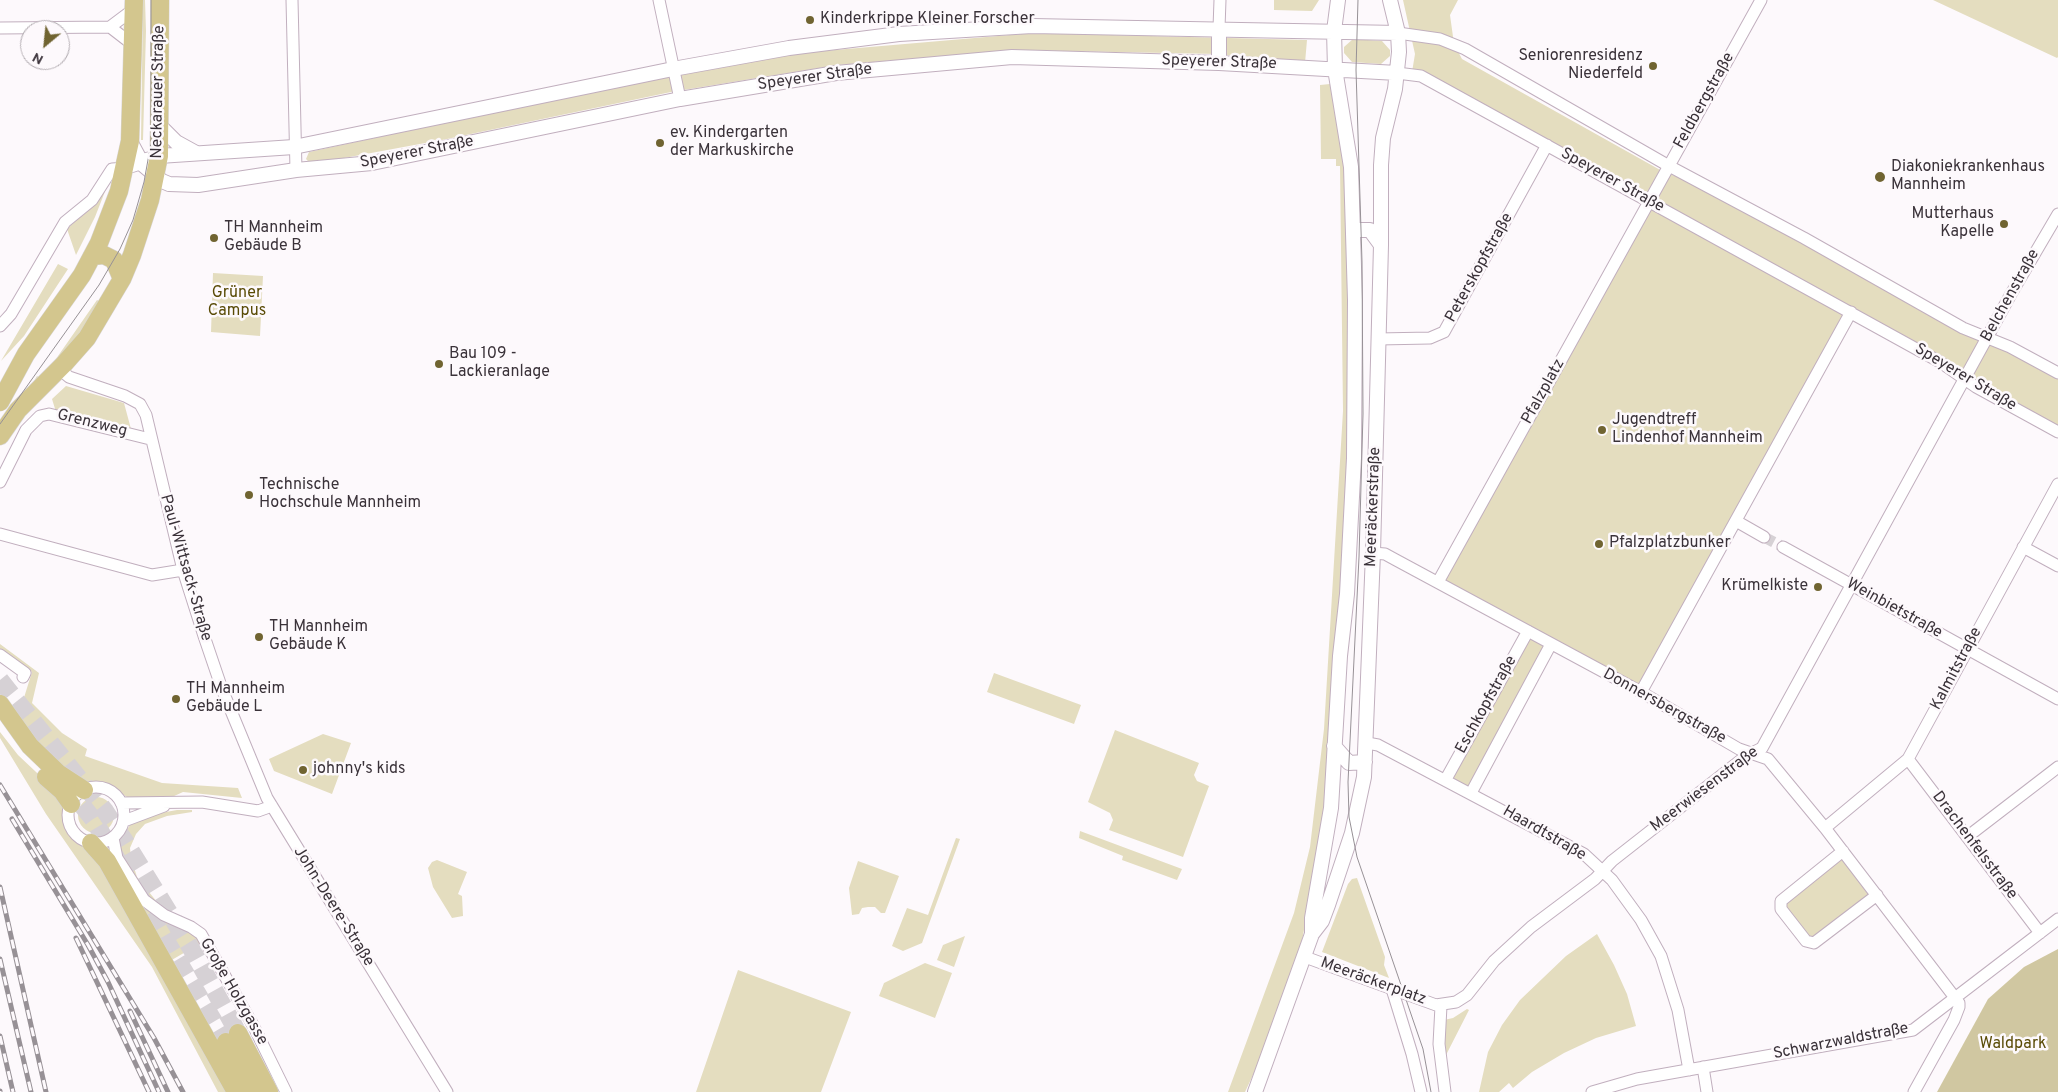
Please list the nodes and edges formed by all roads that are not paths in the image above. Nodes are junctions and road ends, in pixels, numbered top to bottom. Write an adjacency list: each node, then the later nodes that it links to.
1 (160, 0): 20 (main road, Neckarauer Straße)
2 (292, 0): 22 (street)
3 (660, 0): 16 (street)
4 (1220, 0): 11 (street)
5 (1338, 0): 12 (street, Meeräckerstraße)
6 (1390, 0): 13 (street, Meeräckerstraße)
7 (1761, 0): 26 (street, Feldbergstraße)
8 (134, 4): 9 (street); 14 (main road, Neckarauer Straße)
9 (110, 27): 10 (street); 14 (street)
10 (0, 28)
11 (1219, 28): 12 (street, Speyerer Straße); 15 (street); 16 (street, Speyerer Straße)
12 (1334, 31): 13 (street, Speyerer Straße); 17 (street, Meeräckerstraße)
13 (1398, 33): 18 (street, Meeräckerstraße); 26 (street, Speyerer Straße)
14 (132, 44): 25 (main road, Neckarauer Straße)
15 (1219, 63): 17 (street, Speyerer Straße); 19 (street, Speyerer Straße)
16 (673, 69): 19 (street); 22 (street, Speyerer Straße)
17 (1335, 69): 18 (street, Speyerer Straße); 31 (street, Meeräckerstraße)
18 (1397, 73): 21 (street, Speyerer Straße); 34 (street, Meeräckerstraße)
19 (680, 99): 27 (street, Speyerer Straße)
20 (160, 127): 23 (street); 24 (main road, Neckarauer Straße)
21 (1547, 146): 29 (street, Speyerer Straße); 41 (street, Peterskopfstraße)
22 (294, 147): 23 (street, Speyerer Straße); 27 (street)
23 (196, 153): 24 (street, Speyerer Straße)
24 (159, 156): 25 (street, Speyerer Straße); 28 (main road, Neckarauer Straße)
25 (133, 164): 28 (street); 35 (main road, Neckarauer Straße); 38 (street)
26 (1669, 166): 29 (street, Feldbergstraße); 40 (street, Speyerer Straße)
27 (296, 170): 28 (street, Speyerer Straße)
28 (162, 180): 36 (main road, Neckarauer Straße)
29 (1649, 202): 37 (street, Speyerer Straße); 62 (street, Pfalzplatz)
30 (2058, 214): 32 (street, Belchenstraße)
31 (1353, 230): 34 (street); 74 (street, Meeräckerstraße)
32 (2047, 231): 33 (street); 40 (street, Belchenstraße)
33 (2058, 237)
34 (1381, 245): 41 (street, Meeräckerstraße)
35 (92, 256): 36 (main road); 42 (main road, Neckarauer Straße)
36 (122, 278): 39 (main road, Neckarauer Straße)
37 (1850, 312): 46 (street, Speyerer Straße); 54 (street)
38 (0, 326)
39 (87, 338): 43 (main road); 49 (main road, Neckarauer Straße)
40 (1987, 338): 44 (street, Speyerer Straße); 46 (street, Belchenstraße)
41 (1378, 339): 59 (street, Meeräckerstraße)
42 (26, 354): 45 (main road); 47 (main road, Neckarauer Straße)
43 (63, 372): 50 (street, Paul-Wittsack-Straße); 51 (main road)
44 (2058, 374)
45 (0, 375)
46 (1965, 379): 48 (street, Speyerer Straße); 63 (street, Meerwiesenstraße)
47 (0, 402)
48 (2058, 432)
49 (0, 436)
50 (150, 439): 52 (street, Grenzweg); 61 (street, Paul-Wittsack-Straße)
51 (0, 451)
52 (0, 482)
53 (2058, 484): 58 (street, Kalmitstraße)
54 (1736, 521): 56 (street); 69 (street)
55 (0, 534): 61 (street)
56 (1764, 537)
57 (1783, 547): 63 (street, Weinbietstraße)
58 (2023, 547): 60 (street); 66 (street, Kalmitstraße)
59 (1373, 553): 62 (street, Donnersbergstraße); 73 (street, Meeräckerstraße)
60 (2058, 566)
61 (183, 570): 85 (street, Paul-Wittsack-Straße)
62 (1438, 582): 64 (street, Donnersbergstraße)
63 (1851, 585): 66 (street, Weinbietstraße); 75 (street, Meerwiesenstraße)
64 (1528, 631): 65 (street, Donnersbergstraße); 79 (street, Eschkopfstraße)
65 (1551, 644): 69 (street, Donnersbergstraße); 81 (street, Eschkopfstraße)
66 (1968, 649): 70 (street, Weinbietstraße); 76 (street, Kalmitstraße)
67 (0, 655): 68 (street)
68 (23, 677)
69 (1641, 692): 75 (street, Donnersbergstraße)
70 (2058, 699)
71 (0, 704): 80 (main road)
72 (0, 724): 84 (main road)
73 (1366, 743): 77 (street, Meeräckerstraße); 79 (street, Haardtstraße)
74 (1334, 746): 77 (street); 96 (street, Meeräckerstraße)
75 (1754, 754): 87 (street, Donnersbergstraße); 92 (street, Meerwiesenstraße)
76 (1908, 759): 87 (street, Kalmitstraße); 88 (street, Drachenfelsstraße)
77 (1365, 762): 96 (street, Meeräckerstraße)
78 (2058, 767): 88 (street)
79 (1446, 779): 81 (street, Haardtstraße)
80 (84, 790): 82 (street); 84 (street)
81 (1471, 793): 92 (street, Haardtstraße)
82 (121, 802): 83 (street); 86 (street)
83 (173, 803): 85 (street); 86 (street)
84 (71, 804): 90 (street)
85 (272, 806): 107 (street, John-Deere-Straße)
86 (124, 821): 89 (street)
87 (1825, 828): 91 (street, Donnersbergstraße)
88 (1967, 837): 95 (street, Drachenfelsstraße)
89 (113, 838): 90 (street); 106 (street, Große Holzgasse)
90 (91, 843): 103 (main road)
91 (1843, 852): 93 (street, Donnersbergstraße); 93 (street)
92 (1602, 871): 100 (street, Meerwiesenstraße); 102 (street, Haardtstraße)
93 (1877, 895): 99 (street, Donnersbergstraße)
94 (2058, 919): 95 (street, Schwarzwaldstraße)
95 (2040, 933): 99 (street, Schwarzwaldstraße)
96 (1312, 934): 97 (street, Meeräckerstraße)
97 (1305, 957): 98 (street, Meeräckerplatz); 108 (street, Meeräckerstraße)
98 (1392, 989): 100 (street, Meeräckerplatz); 109 (street)
99 (1956, 997): 101 (street, Schwarzwaldstraße); 113 (street)
100 (1441, 1006): 110 (street)
101 (1703, 1067): 102 (street, Schwarzwaldstraße); 112 (street)
102 (1689, 1070): 111 (street, Schwarzwaldstraße)
103 (236, 1092)
104 (252, 1092): 105 (main road)
105 (269, 1092)
106 (286, 1092)
107 (447, 1092)
108 (1255, 1092)
109 (1421, 1092)
110 (1445, 1092)
111 (1592, 1092)
112 (1707, 1092)
113 (1914, 1092)

